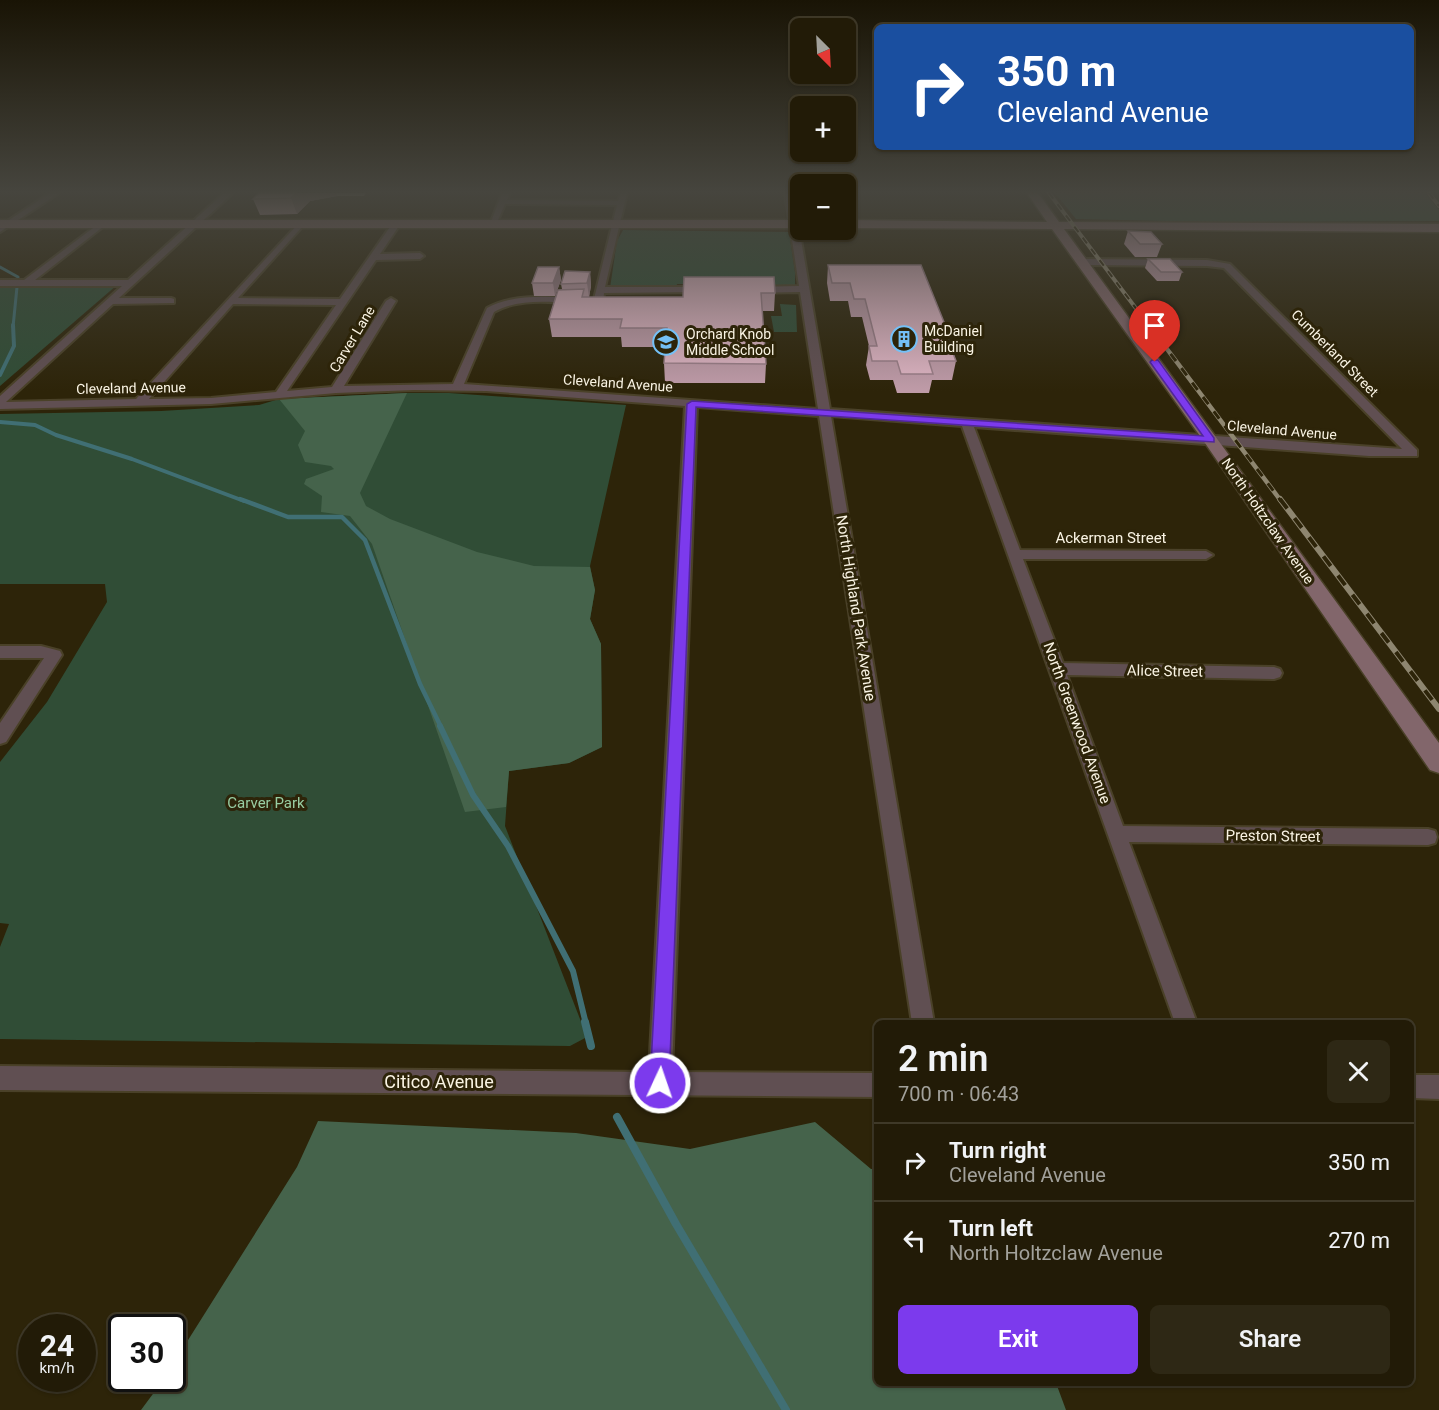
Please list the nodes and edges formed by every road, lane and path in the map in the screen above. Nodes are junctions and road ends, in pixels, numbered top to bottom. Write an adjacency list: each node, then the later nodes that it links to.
1 (57, 259): 9 (street)
2 (157, 259): 10 (street)
3 (269, 259): 19 (street)
4 (373, 259): 20 (street)
5 (607, 259): 13 (street)
6 (801, 259): 12 (street, North Highland Park Avenue)
7 (1080, 259): 8 (main road, North Holtzclaw Avenue)
8 (1083, 262): 27 (street, Cumberland Street); 30 (main road, North Holtzclaw Avenue)
9 (26, 283): 10 (street); 11 (street)
10 (130, 283): 16 (street)
11 (0, 284)
12 (804, 289): 15 (street); 28 (street, North Highland Park Avenue)
13 (600, 290): 14 (street); 21 (street)
14 (714, 290)
15 (747, 290)
16 (109, 301): 17 (street); 25 (street)
17 (171, 301)
18 (391, 301): 22 (street, Carver Lane)
19 (230, 302): 20 (street); 24 (street)
20 (343, 302): 23 (street)
21 (457, 388): 22 (street, Cleveland Avenue); 26 (street, Cleveland Avenue)
22 (336, 390): 23 (street, Cleveland Avenue)
23 (279, 395): 24 (street, Cleveland Avenue)
24 (139, 403): 25 (street, Cleveland Avenue)
25 (0, 404)
26 (692, 404): 28 (street, Cleveland Avenue); 45 (street)
27 (1371, 411): 31 (street, Cumberland Street); 32 (street, Cumberland Street)
28 (825, 412): 29 (street, Cleveland Avenue); 42 (street, North Highland Park Avenue)
29 (968, 423): 30 (street, Cleveland Avenue); 33 (street, North Greenwood Avenue)
30 (1210, 440): 31 (street, Cleveland Avenue); 39 (main road, North Holtzclaw Avenue)
31 (1355, 451): 32 (street, Cleveland Avenue)
32 (1413, 453)
33 (1015, 554): 34 (street, Ackerman Street); 36 (street, North Greenwood Avenue)
34 (1206, 555)
35 (0, 652): 38 (street)
36 (1057, 669): 37 (street, Alice Street); 40 (street, North Greenwood Avenue)
37 (1274, 673)
38 (0, 737)
39 (1439, 763)
40 (1117, 834): 41 (street, Preston Street); 43 (street, North Greenwood Avenue)
41 (1428, 837)
42 (923, 1020)
43 (1185, 1020)
44 (0, 1078): 45 (street, Citico Avenue)
45 (660, 1083): 46 (street, Citico Avenue)
46 (874, 1084)
47 (1414, 1087): 48 (street)
48 (1439, 1088)

